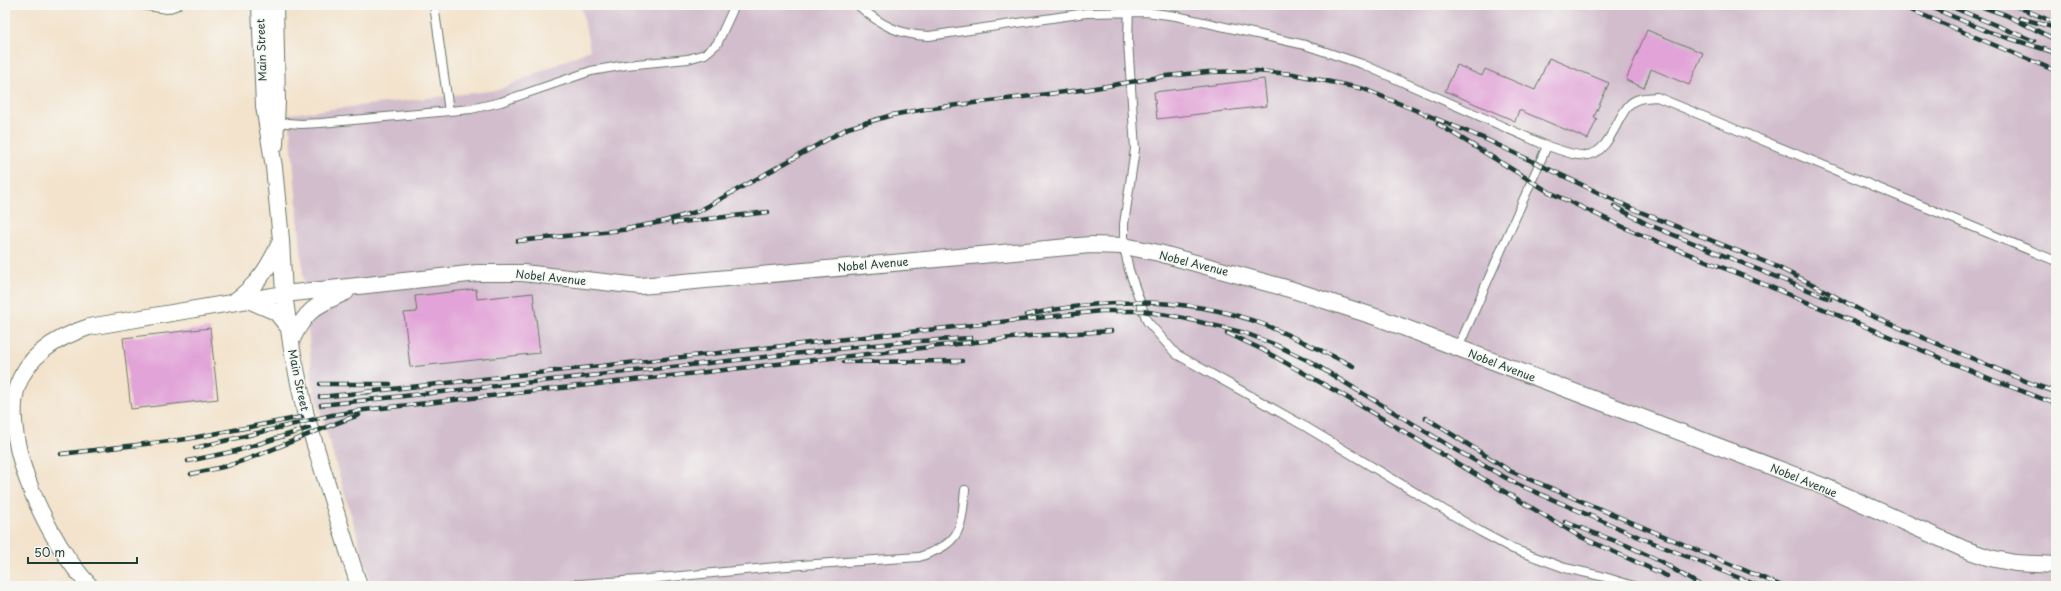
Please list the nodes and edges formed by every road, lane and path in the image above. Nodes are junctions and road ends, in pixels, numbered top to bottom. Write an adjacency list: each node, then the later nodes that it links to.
1 (142, 5): 2 (lane)
2 (178, 5)
3 (260, 5): 10 (street, Main Street)
4 (275, 5): 10 (street, Main Street)
5 (434, 5): 9 (lane)
6 (735, 5): 9 (lane)
7 (858, 5): 8 (lane)
8 (1128, 8): 11 (lane); 13 (lane)
9 (449, 111): 10 (lane)
10 (271, 122): 12 (street, Main Street)
11 (1547, 146): 14 (lane); 20 (lane)
12 (282, 240): 16 (street, Main Street); 18 (street)
13 (1124, 246): 15 (street, Nobel Avenue); 20 (street, Nobel Avenue); 27 (lane)
14 (2056, 261)
15 (362, 285): 16 (street, Nobel Avenue); 19 (street)
16 (284, 294): 17 (street, Nobel Avenue); 19 (street, Main Street)
17 (248, 300): 18 (street, Nobel Avenue); 19 (street)
18 (232, 303): 24 (street, Nobel Avenue)
19 (290, 335): 25 (street, Main Street)
20 (1458, 348): 22 (street, Nobel Avenue)
21 (965, 490): 23 (lane)
22 (2056, 565)
23 (639, 583): 26 (lane)
24 (90, 586)
25 (359, 586)
26 (552, 586)
27 (1634, 586)

